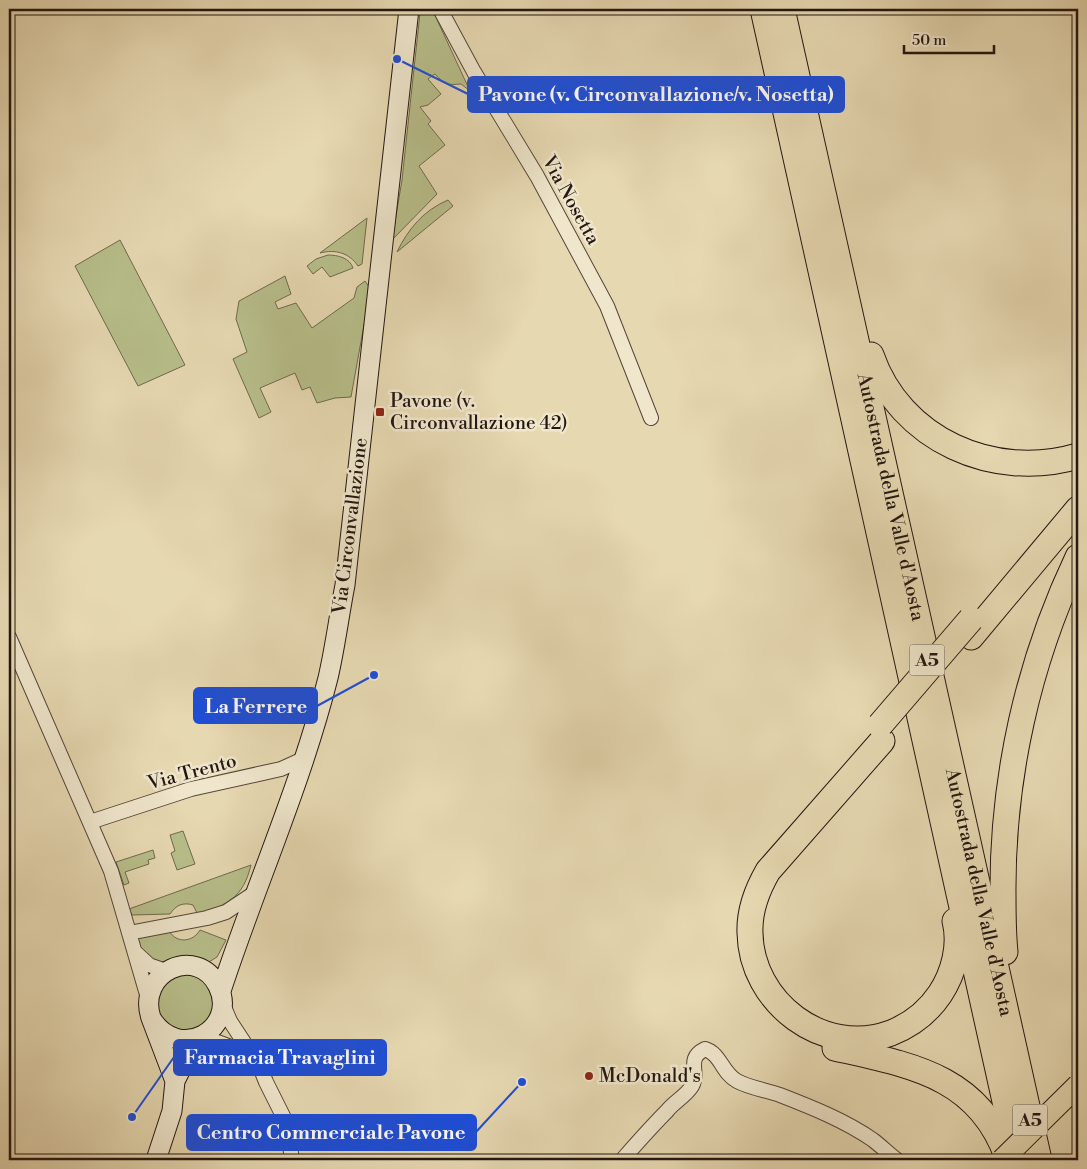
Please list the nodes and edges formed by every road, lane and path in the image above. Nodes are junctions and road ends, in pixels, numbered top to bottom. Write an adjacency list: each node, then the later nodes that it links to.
1 (409, 9): 14 (main road, Via Circonvallazione)
2 (440, 9): 6 (street, Via Nosetta)
3 (762, 9): 15 (highway, Autostrada della Valle d'Aosta / A5)
4 (782, 9): 5 (highway, Autostrada della Valle d'Aosta / A5)
5 (833, 239): 7 (highway); 27 (highway, Autostrada della Valle d'Aosta / A5)
6 (651, 418)
7 (1078, 456)
8 (1078, 492): 11 (highway)
9 (1078, 509): 11 (highway)
10 (1078, 557): 27 (highway)
11 (971, 628): 13 (highway, bridge)
12 (9, 637): 16 (street)
13 (881, 733): 15 (highway); 36 (highway)
14 (303, 759): 16 (street, Via Trento); 17 (main road, Via Circonvallazione)
15 (938, 800): 37 (highway, Autostrada della Valle d'Aosta / A5)
16 (90, 822): 18 (street)
17 (256, 892): 18 (street); 19 (main road, Via Circonvallazione)
18 (129, 933): 20 (street)
19 (238, 939): 21 (main road, Via Circonvallazione); 23 (main road, Via Circonvallazione)
20 (134, 952): 22 (street); 24 (street)
21 (201, 969): 22 (main road, Via Circonvallazione); 23 (main road)
22 (166, 971): 24 (main road)
23 (222, 997): 26 (main road, Via Circonvallazione); 29 (street)
24 (148, 998): 25 (main road, Via Circonvallazione)
25 (151, 1018): 26 (main road); 28 (main road, Via Circonvallazione)
26 (200, 1037): 28 (main road, Via Circonvallazione); 29 (street)
27 (1021, 1080): 38 (highway, Autostrada della Valle d'Aosta / A5)
28 (175, 1081): 31 (main road, Via Circonvallazione)
29 (266, 1082): 32 (street)
30 (1078, 1085): 35 (main road, bridge)
31 (156, 1160)
32 (292, 1160)
33 (622, 1160): 34 (street)
34 (897, 1160)
35 (1002, 1160)
36 (1009, 1160)
37 (1018, 1160)
38 (1039, 1160)

